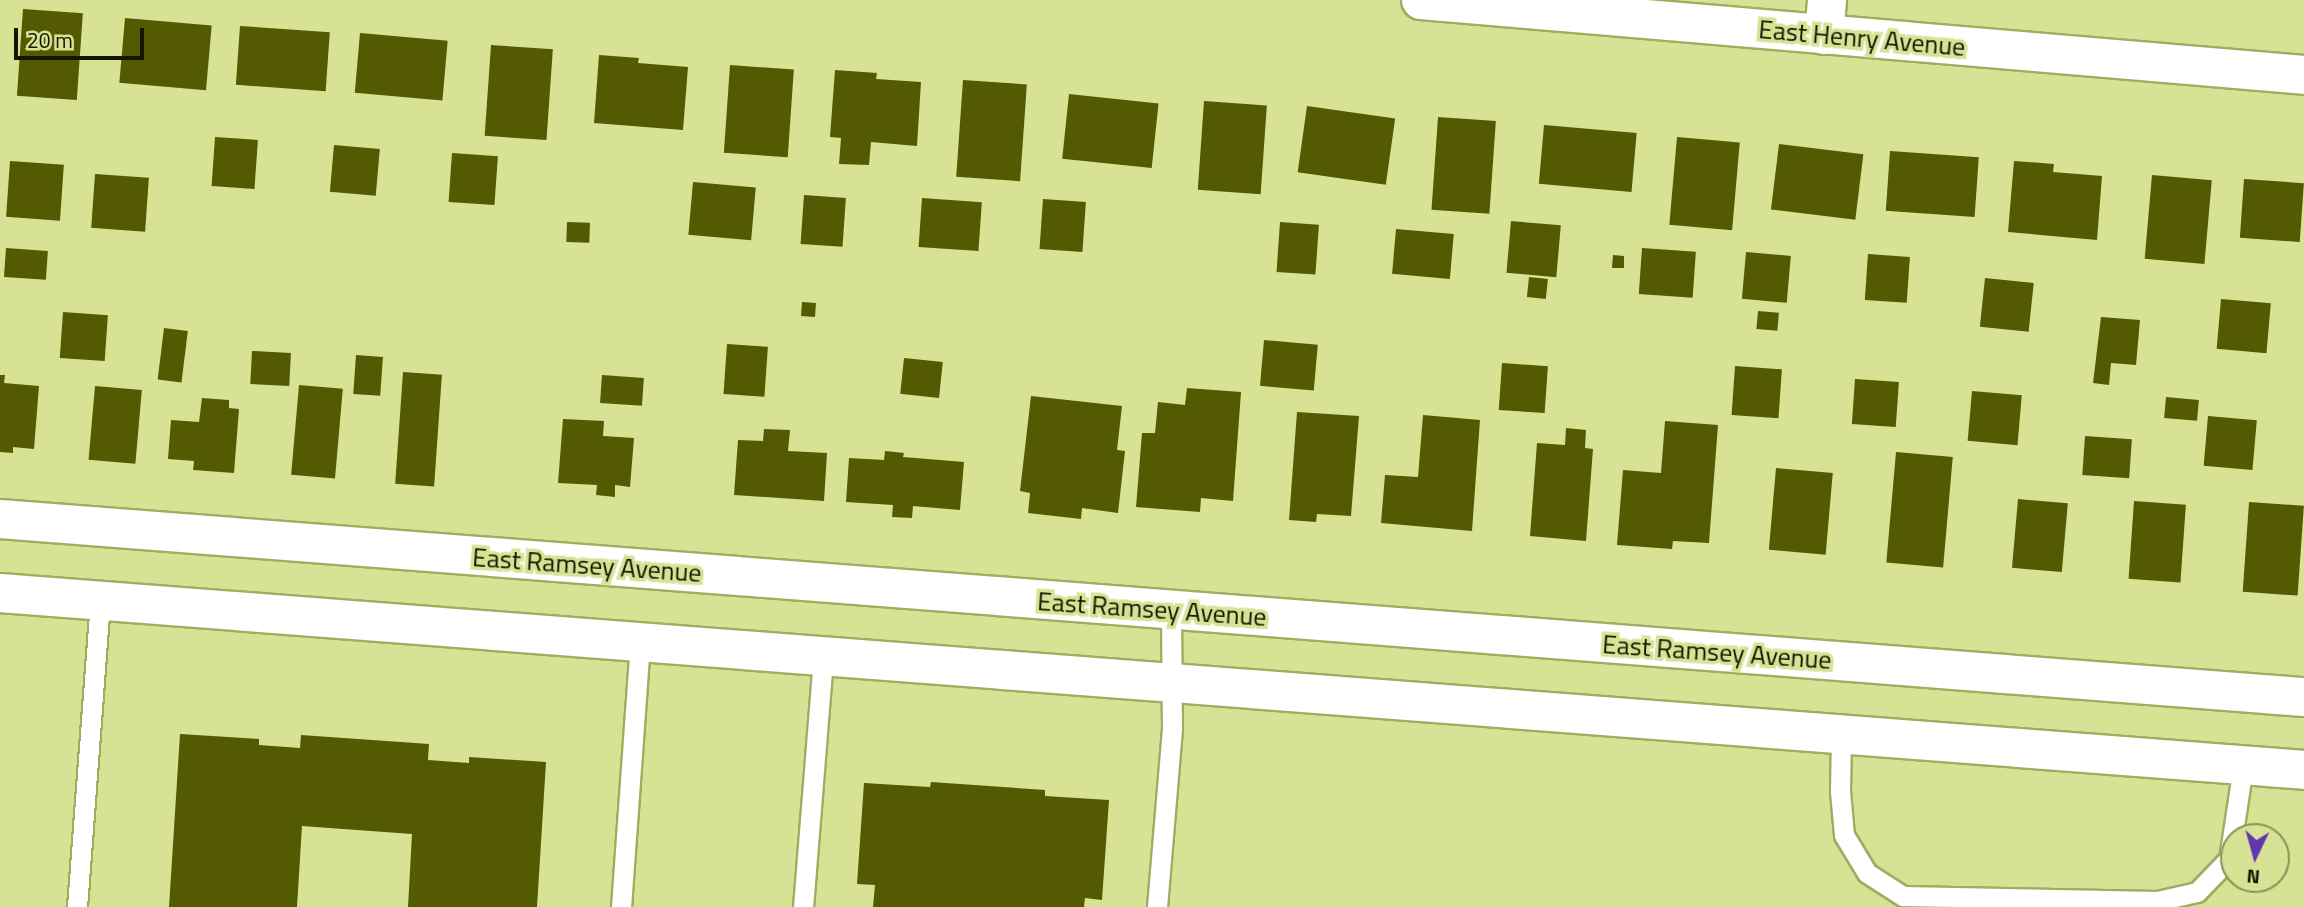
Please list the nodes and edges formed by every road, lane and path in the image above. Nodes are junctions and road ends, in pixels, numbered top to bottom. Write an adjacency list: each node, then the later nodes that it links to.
1 (1421, 0): 2 (street, East Henry Avenue)
2 (1826, 17): 3 (street, East Henry Avenue)
3 (2304, 75)
4 (0, 519): 7 (street, East Ramsey Avenue)
5 (0, 593): 6 (street)
6 (100, 601): 8 (street); 15 (lane)
7 (1171, 610): 10 (lane); 11 (street, East Ramsey Avenue)
8 (640, 641): 9 (street); 16 (lane)
9 (822, 656): 10 (street); 17 (lane)
10 (1172, 683): 12 (street); 18 (lane)
11 (2304, 697)
12 (1841, 735): 13 (street); 13 (lane)
13 (2243, 765): 14 (street)
14 (2304, 770)
15 (77, 907)
16 (621, 907)
17 (803, 907)
18 (1157, 907)

